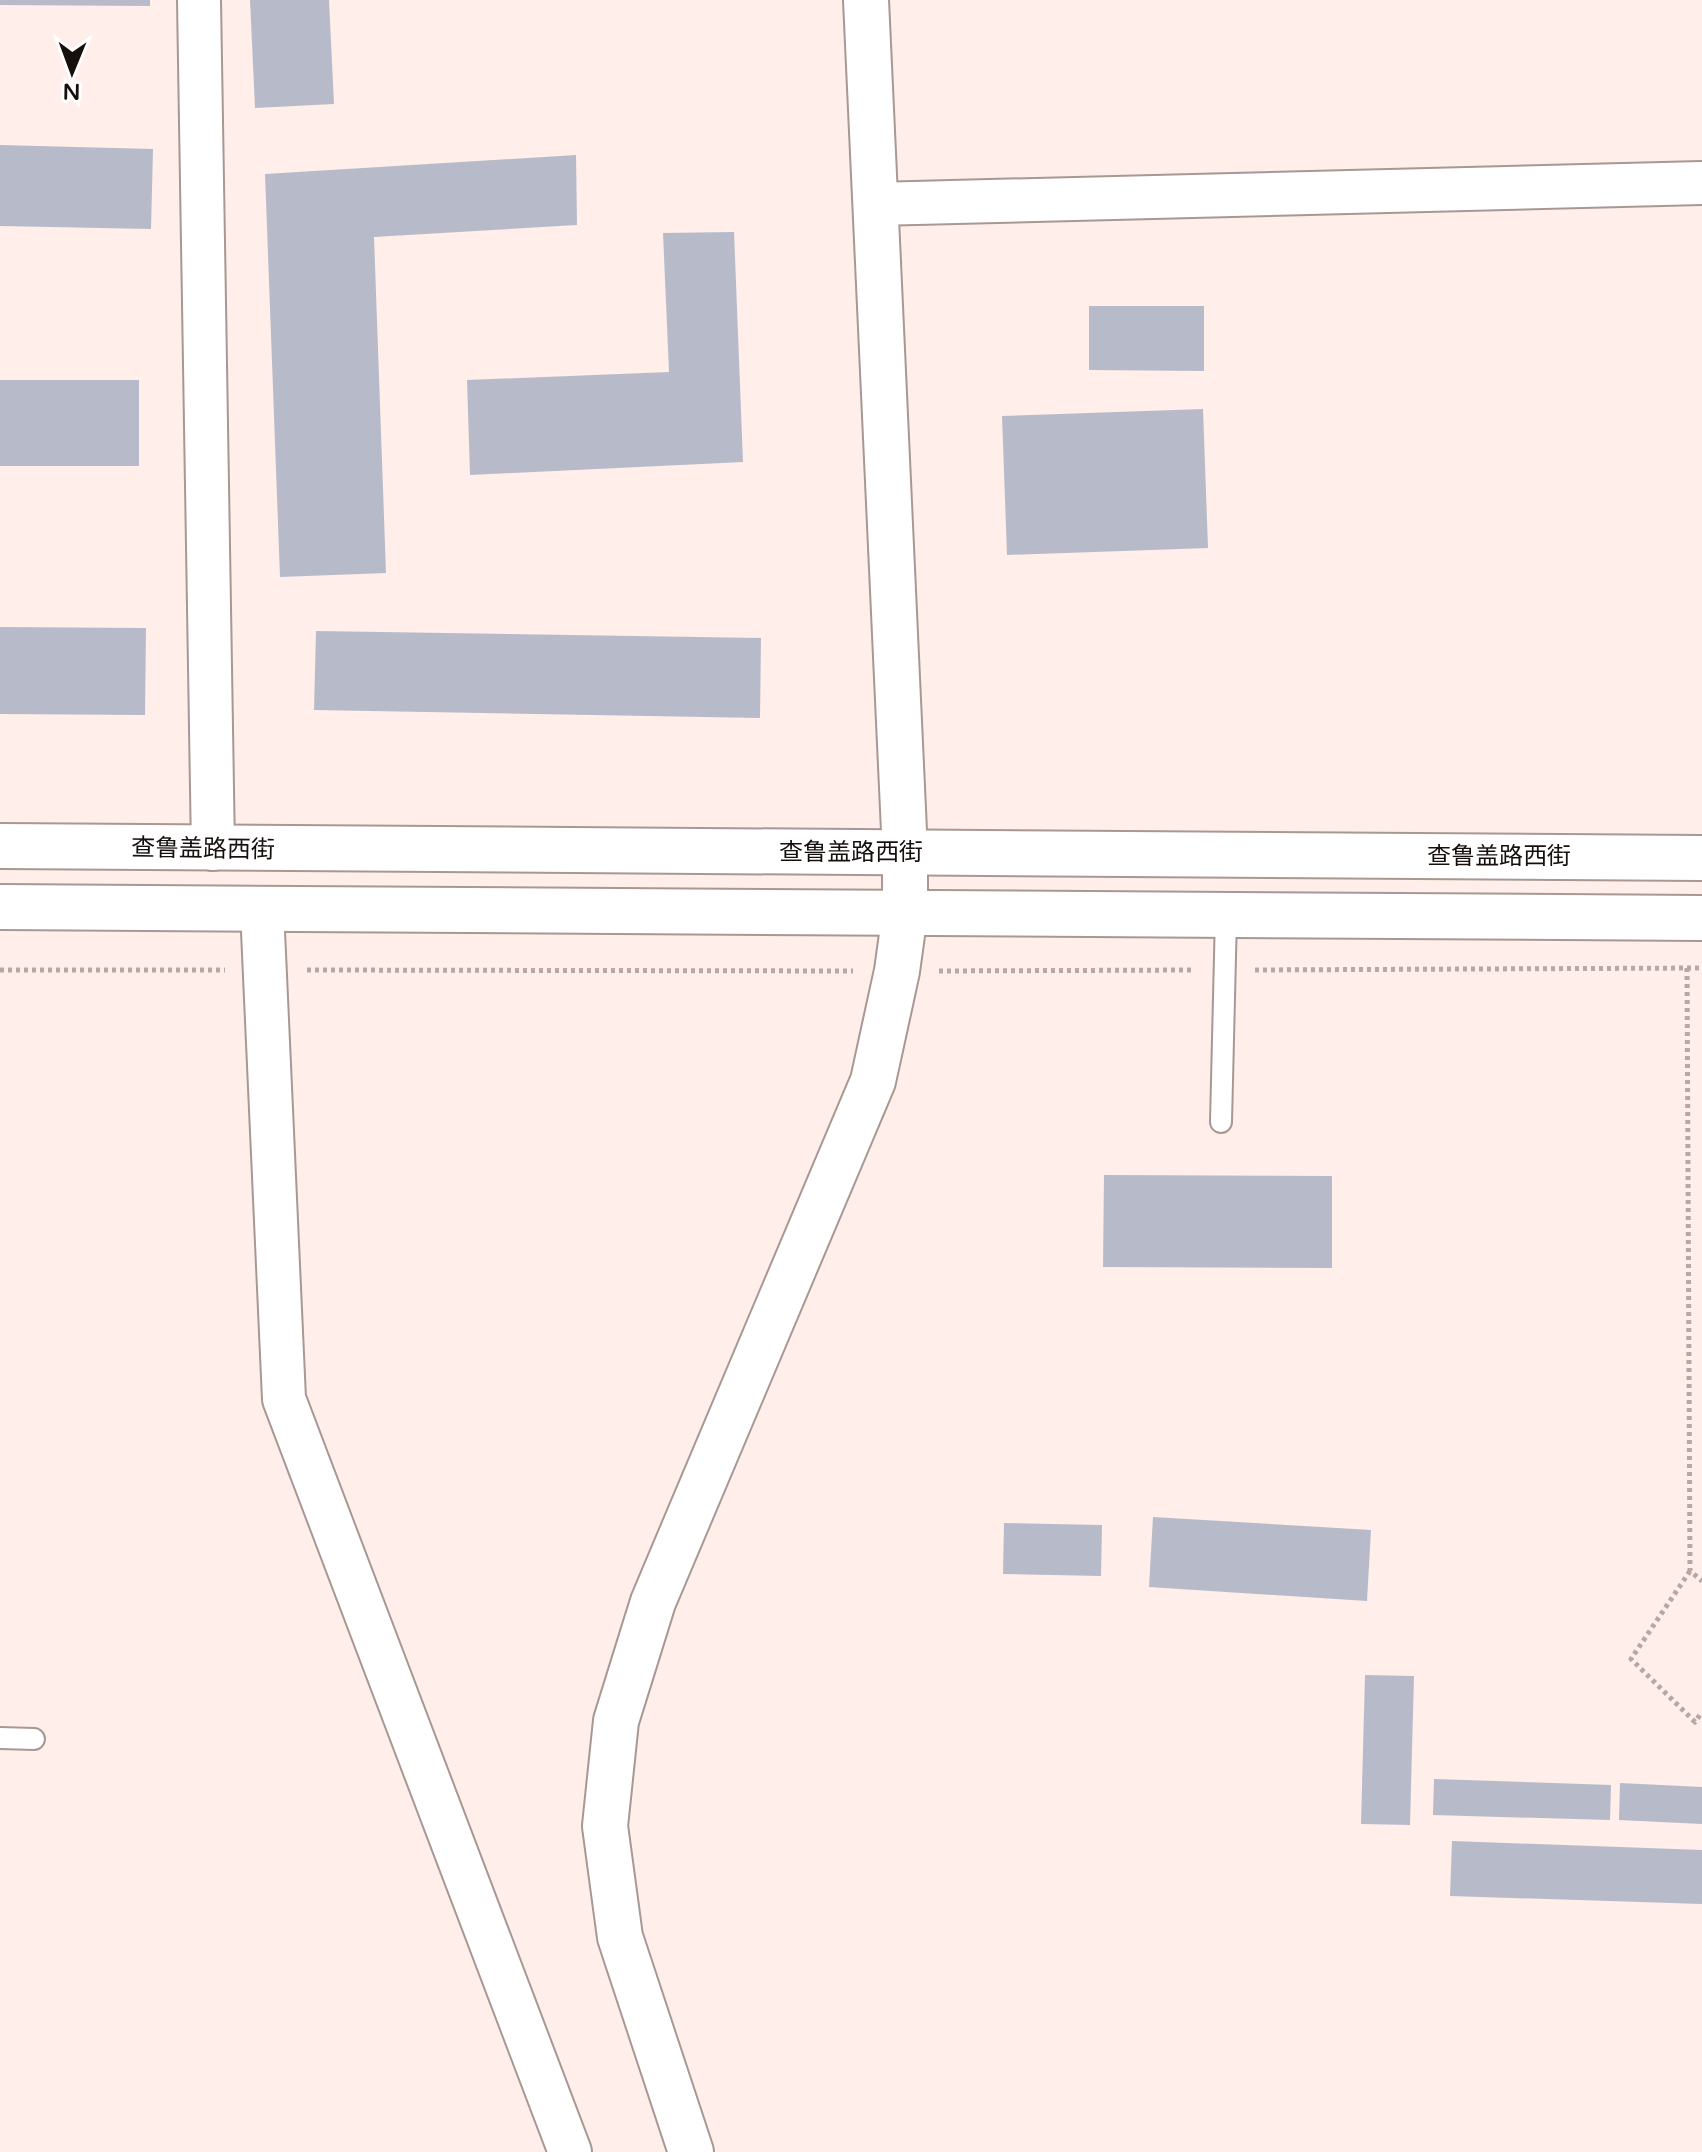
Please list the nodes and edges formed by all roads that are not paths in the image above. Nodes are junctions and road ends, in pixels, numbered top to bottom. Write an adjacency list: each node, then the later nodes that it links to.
1 (199, 0): 6 (street)
2 (866, 0): 4 (street)
3 (1702, 183): 4 (street)
4 (875, 204): 7 (street)
5 (0, 846): 6 (street, 查鲁盖路西街)
6 (213, 849): 7 (street, 查鲁盖路西街)
7 (905, 853): 8 (street, 查鲁盖路西街); 11 (street)
8 (1702, 858)
9 (0, 907): 10 (street)
10 (262, 909): 11 (street); 17 (street)
11 (905, 913): 12 (street); 18 (street)
12 (1226, 915): 13 (street); 14 (lane)
13 (1702, 918)
14 (1221, 1122)
15 (0, 1738): 16 (lane)
16 (34, 1739)
17 (570, 2152)
18 (691, 2152)

